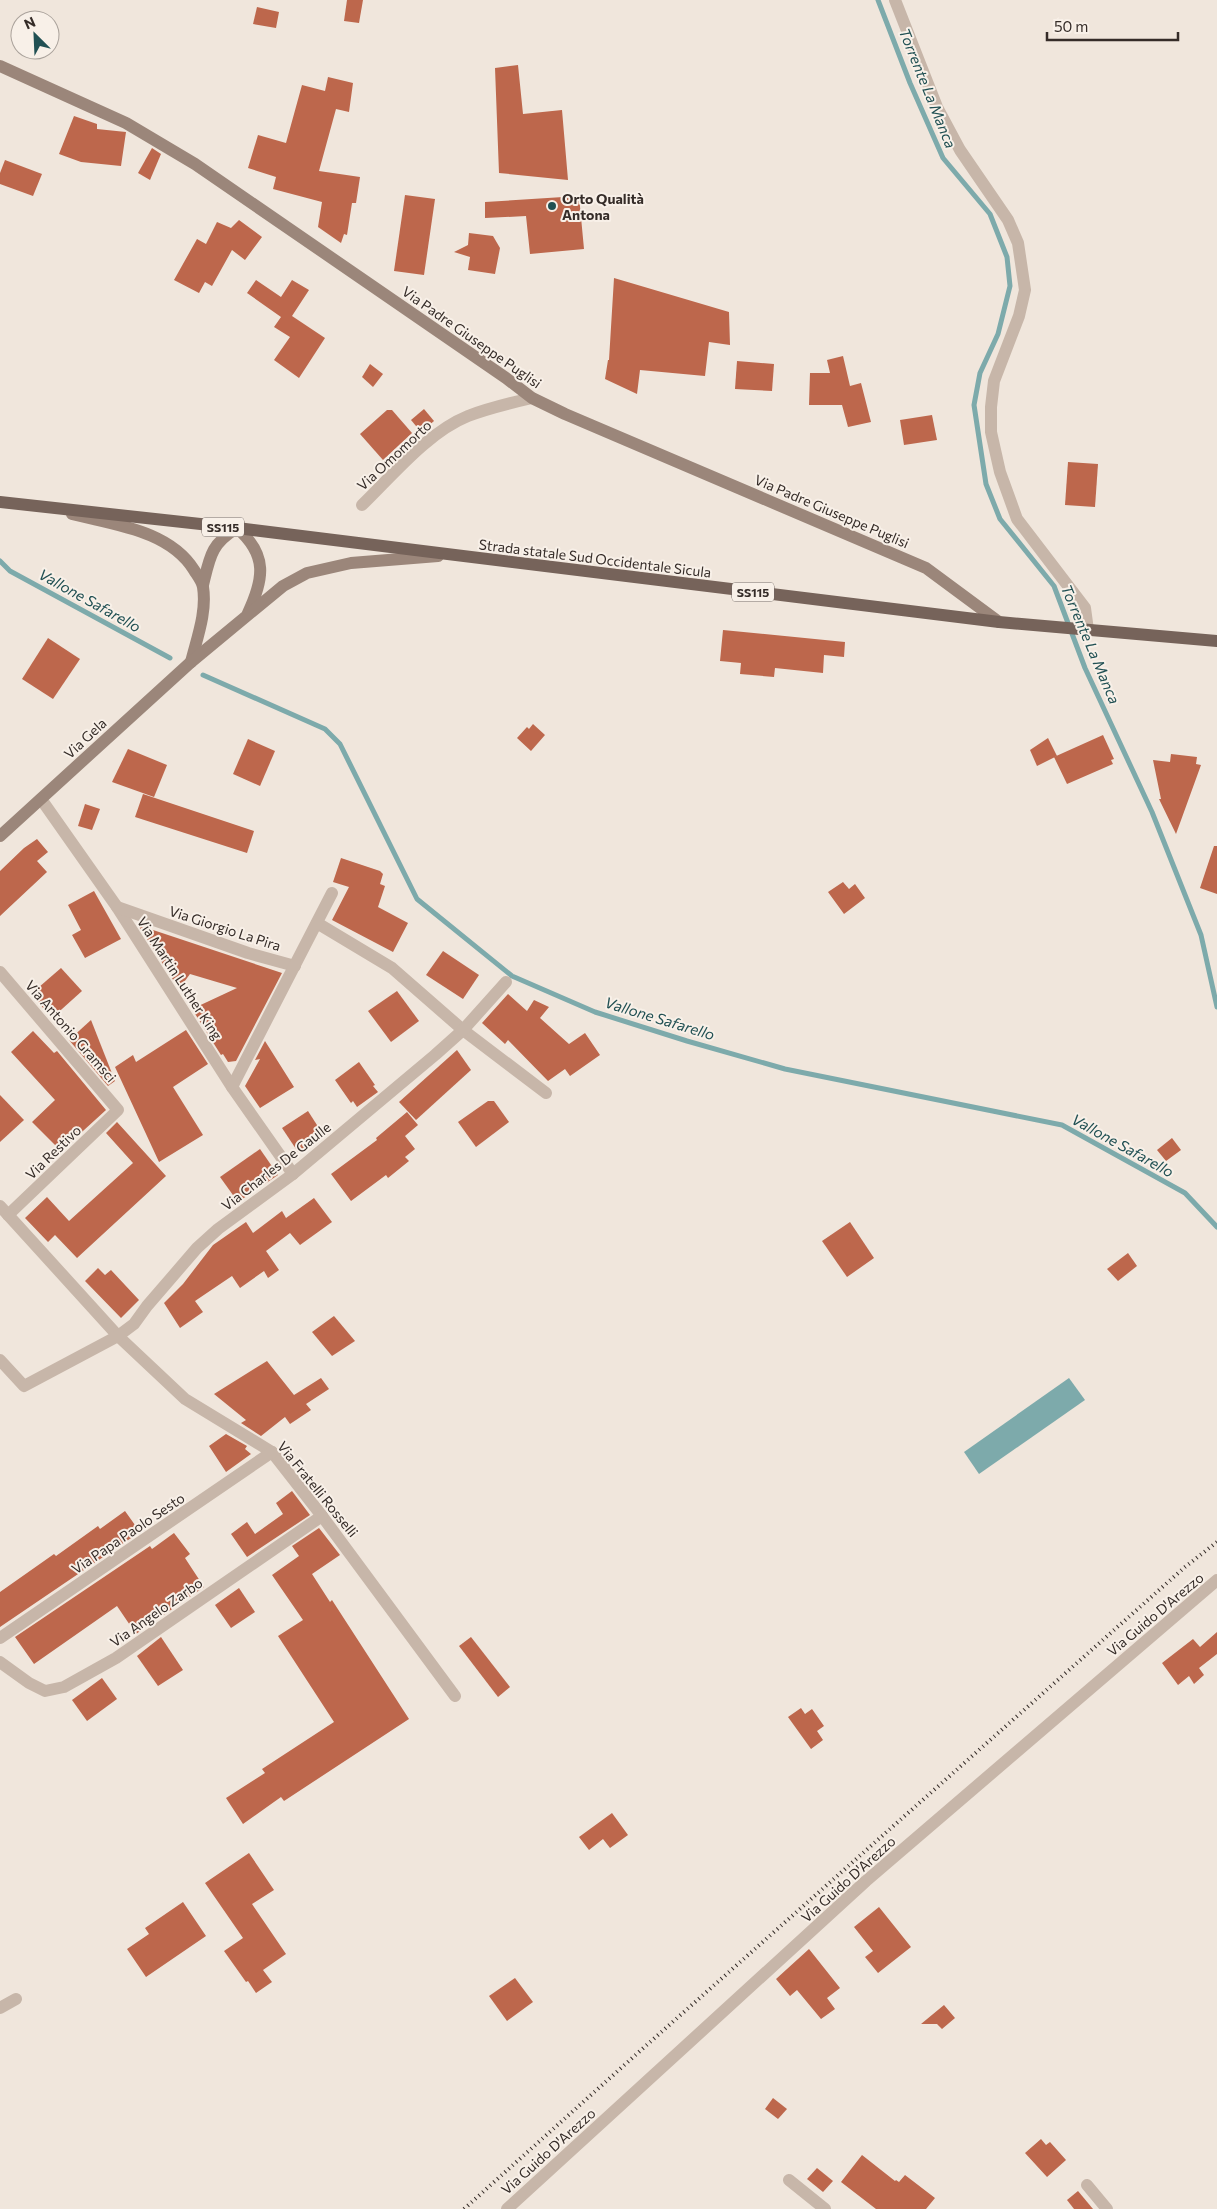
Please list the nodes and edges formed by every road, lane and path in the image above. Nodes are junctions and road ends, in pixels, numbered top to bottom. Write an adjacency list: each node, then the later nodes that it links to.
1 (895, 0): 12 (street)
2 (0, 66): 3 (main road, Via Padre Giuseppe Puglisi)
3 (532, 398): 5 (street, Via Omomorto); 11 (main road, Via Padre Giuseppe Puglisi)
4 (0, 502): 6 (main road, Strada statale Sud Occidentale Sicula / SS115)
5 (362, 506)
6 (46, 507): 7 (main road, Strada statale Sud Occidentale Sicula / SS115); 9 (main road)
7 (238, 528): 8 (main road, Strada statale Sud Occidentale Sicula / SS115); 9 (main road); 10 (main road)
8 (446, 555): 10 (main road, Via Gela); 11 (main road, Strada statale Sud Occidentale Sicula / SS115)
9 (203, 585): 14 (main road)
10 (245, 618): 14 (main road, Via Gela)
11 (999, 622): 12 (main road, Strada statale Sud Occidentale Sicula / SS115)
12 (1085, 630): 13 (main road, Strada statale Sud Occidentale Sicula)
13 (1217, 641)
14 (191, 662): 15 (main road, Via Gela)
15 (41, 799): 16 (main road, Via Gela); 18 (street, Via Martin Luther King)
16 (0, 836)
17 (332, 893): 19 (street)
18 (117, 908): 20 (street, Via Giorgio La Pira); 24 (street, Via Martin Luther King)
19 (317, 923): 20 (street); 23 (street)
20 (295, 966): 24 (street)
21 (0, 972): 26 (street, Via Antonio Gramsci)
22 (506, 982): 23 (street, Via Charles De Gaulle)
23 (463, 1030): 25 (street); 27 (street, Via Charles De Gaulle)
24 (232, 1087): 27 (street, Via Martin Luther King)
25 (546, 1093)
26 (118, 1110): 28 (street, Via Restivo)
27 (293, 1174): 29 (street, Via Charles De Gaulle)
28 (4, 1211): 29 (street, Via Fratelli Rosselli)
29 (118, 1336): 30 (street, Via Charles De Gaulle); 31 (street, Via Fratelli Rosselli)
30 (0, 1360)
31 (272, 1452): 32 (street, Via Fratelli Rosselli); 34 (street, Via Papa Paolo Sesto)
32 (322, 1516): 35 (street, Via Angelo Zarbo); 36 (street, Via Fratelli Rosselli)
33 (1217, 1580): 41 (street, Via Guido D'Arezzo)
34 (0, 1638)
35 (0, 1662)
36 (455, 1696)
37 (16, 1999): 38 (street)
38 (0, 2008)
39 (789, 2180): 42 (street)
40 (1087, 2185): 43 (street)
41 (507, 2209)
42 (824, 2209)
43 (1107, 2209)

